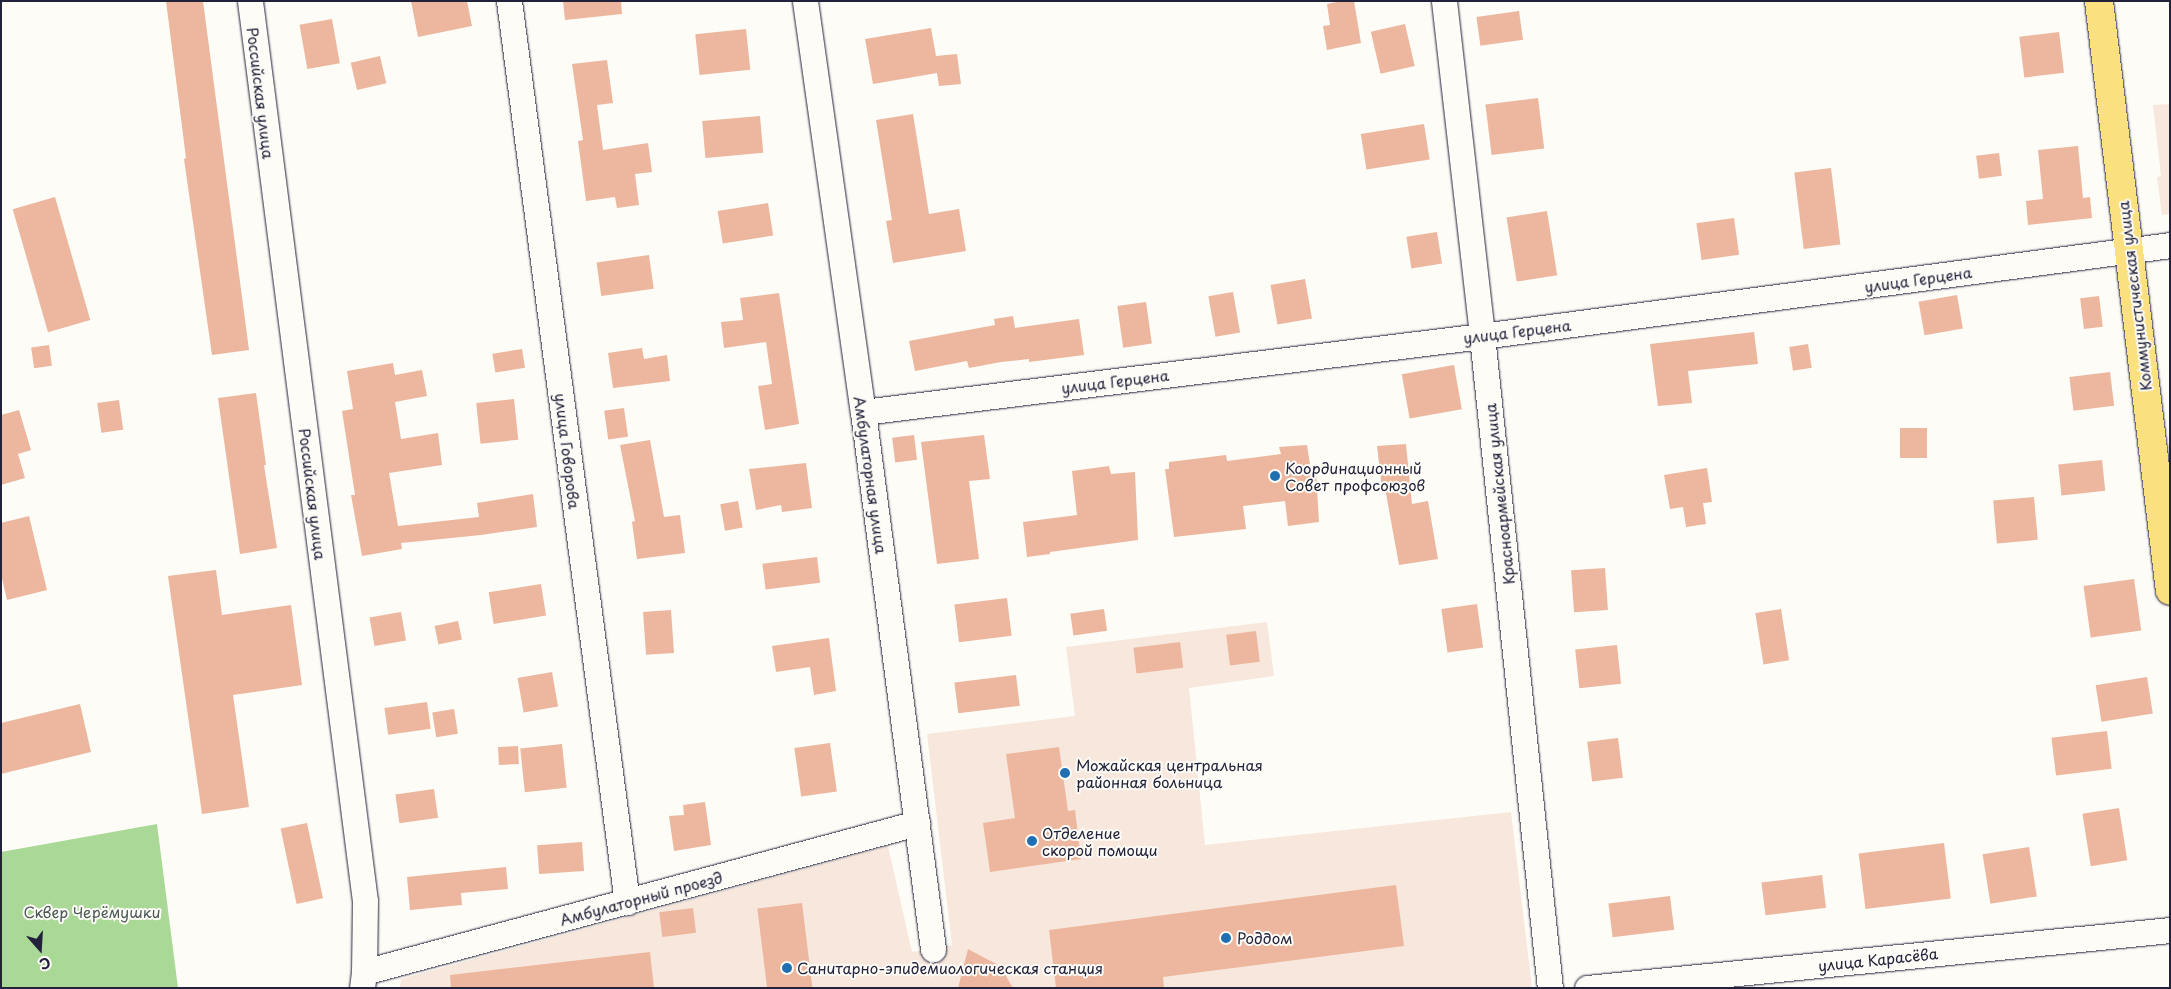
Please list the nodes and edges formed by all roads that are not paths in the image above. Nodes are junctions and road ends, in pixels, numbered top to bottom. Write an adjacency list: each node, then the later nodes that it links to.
1 (250, 1): 15 (street, Российская улица)
2 (509, 1): 12 (street, улица Говорова)
3 (805, 1): 9 (street, Амбулаторная улица)
4 (1444, 1): 8 (street, Красноармейская улица)
5 (2099, 1): 7 (main road, Коммунистическая улица)
6 (2170, 245): 7 (street, улица Герцена)
7 (2129, 250): 8 (street, улица Герцена); 10 (main road, Коммунистическая улица)
8 (1482, 336): 9 (street, улица Герцена); 16 (street, Красноармейская улица)
9 (862, 412): 11 (street, Амбулаторная улица)
10 (2170, 591)
11 (917, 823): 12 (street, Амбулаторный проезд); 14 (street, Амбулаторная улица)
12 (627, 902): 15 (street, Амбулаторный проезд)
13 (2170, 930): 17 (street, улица Карасёва)
14 (933, 949)
15 (363, 980)
16 (1550, 988)
17 (1587, 988)

